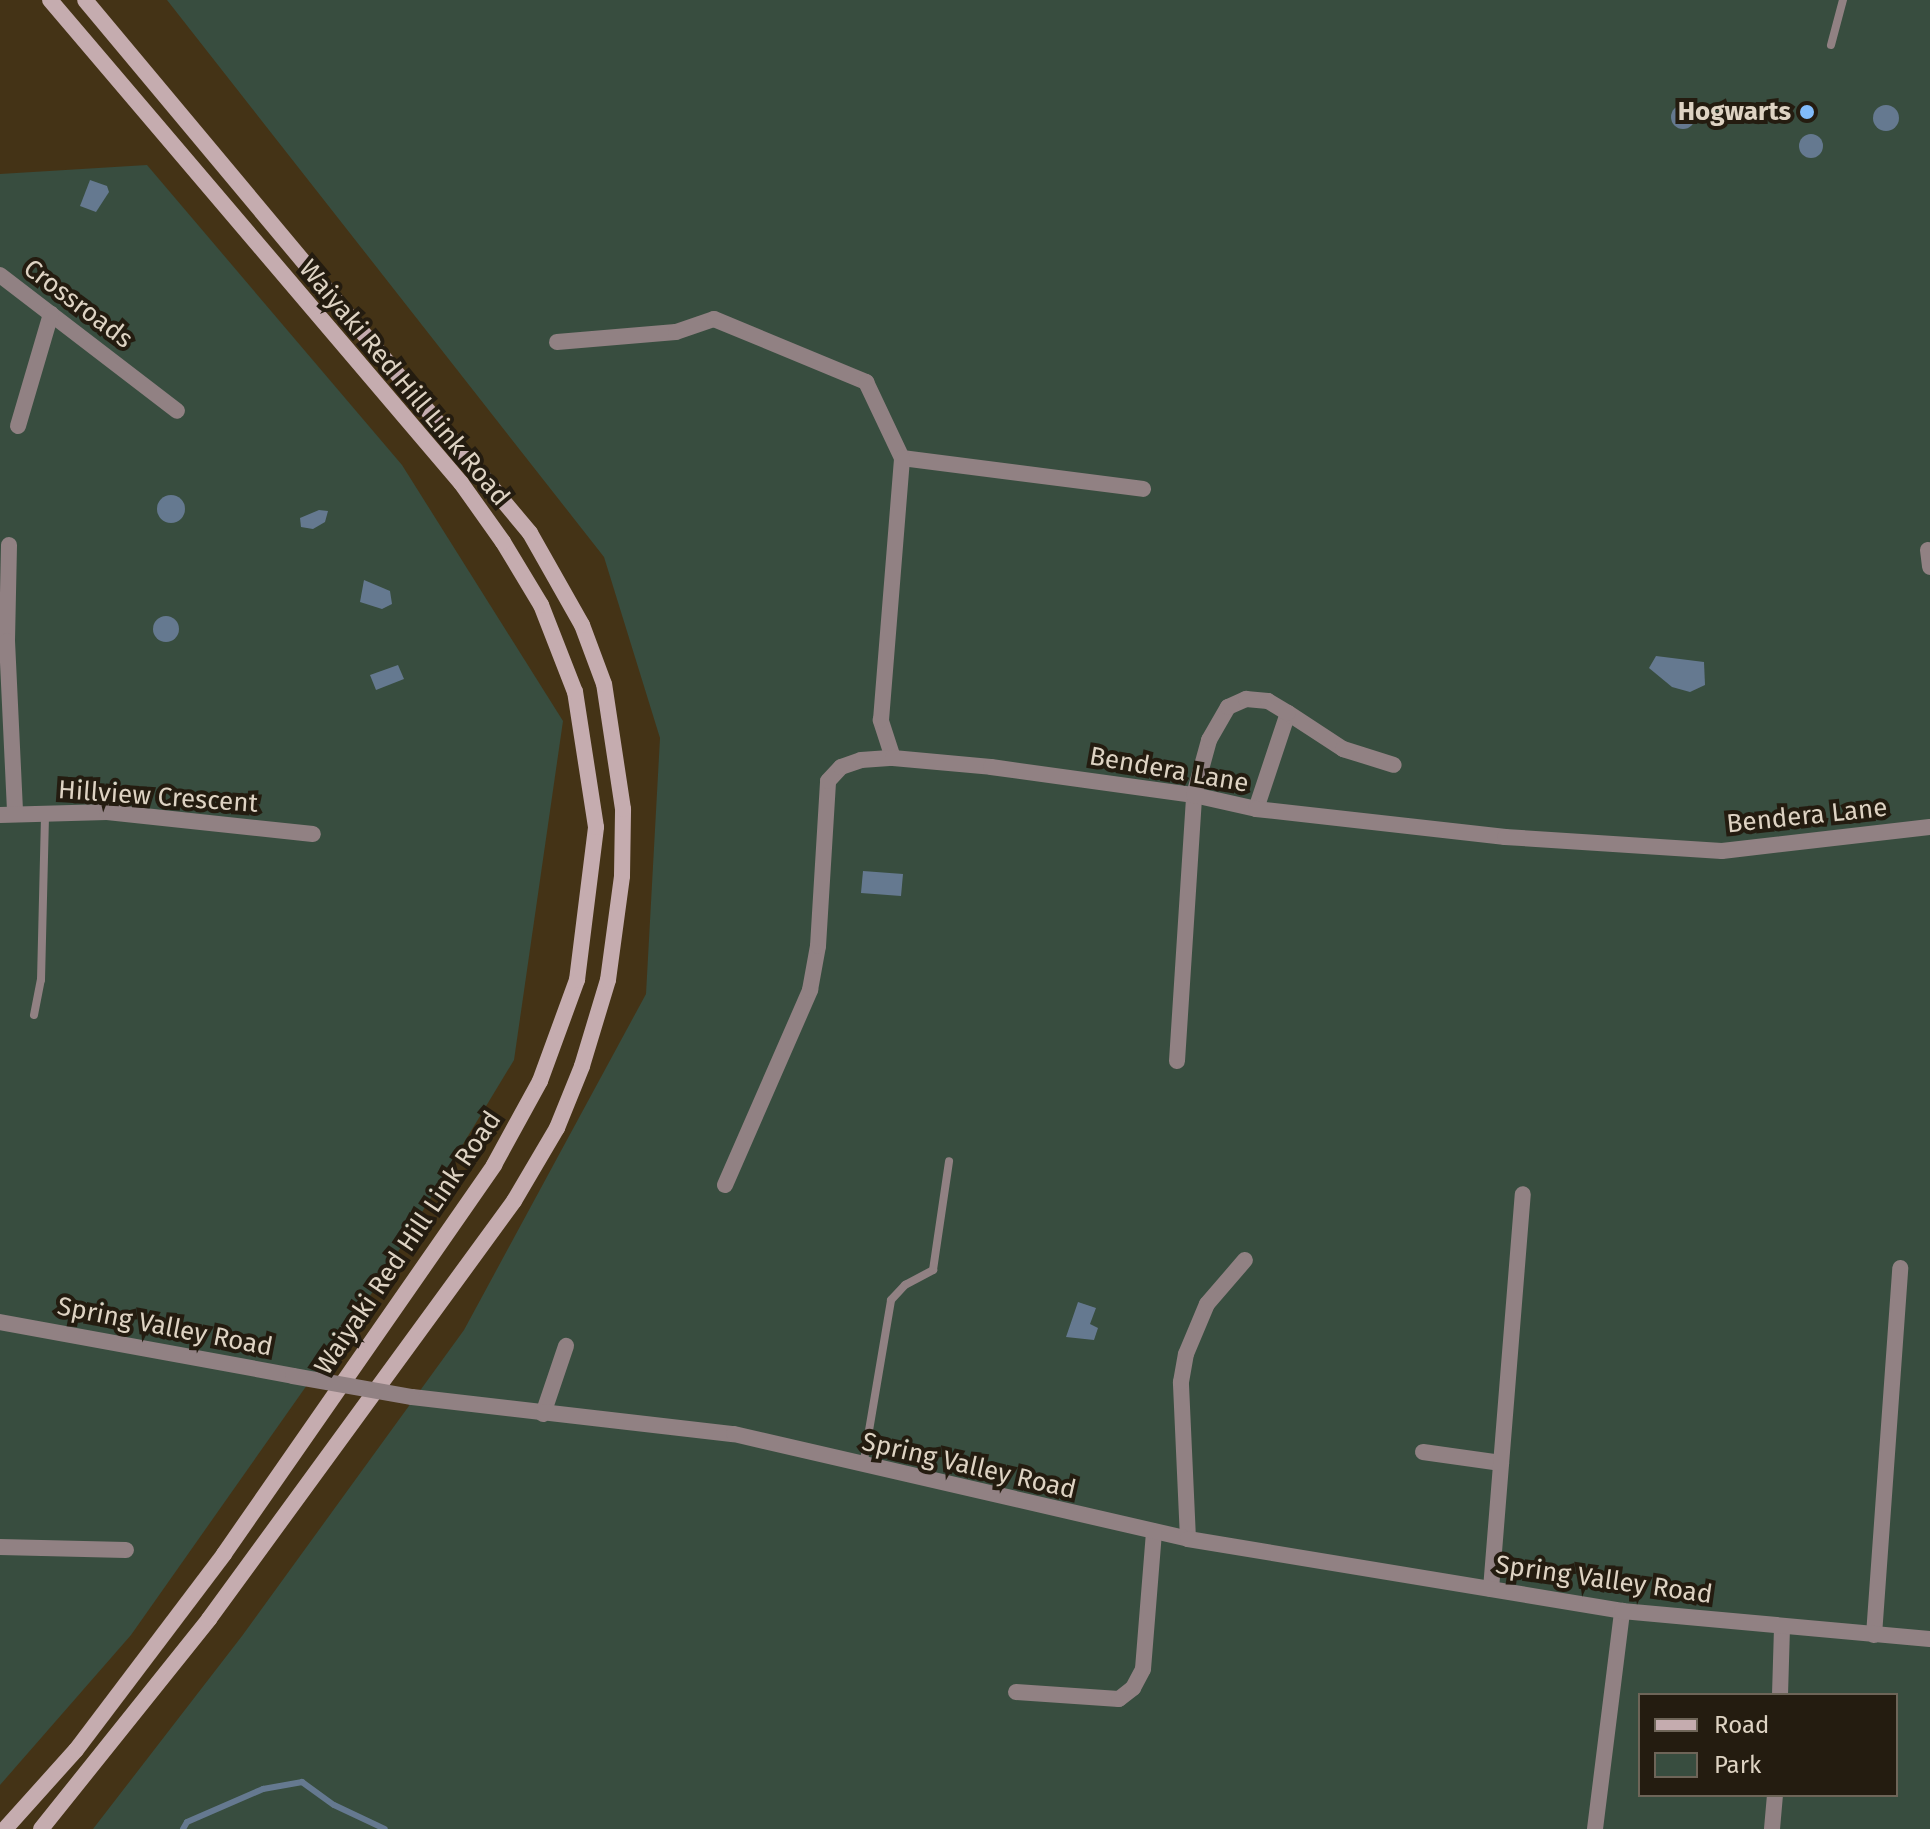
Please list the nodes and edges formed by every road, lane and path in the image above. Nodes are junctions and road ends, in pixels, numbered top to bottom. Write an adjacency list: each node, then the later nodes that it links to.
1 (50, 0): 47 (main road, Waiyaki Red Hill Link Road)
2 (85, 0): 48 (main road, Waiyaki Red Hill Link Road)
3 (1843, 0): 4 (lane)
4 (1831, 45)
5 (0, 275): 6 (street, Crossroads)
6 (51, 314): 8 (street, Crossroads); 9 (street)
7 (557, 342): 10 (street)
8 (177, 411)
9 (18, 426)
10 (902, 458): 11 (street); 14 (street)
11 (1143, 489)
12 (9, 545): 19 (street)
13 (1288, 713): 15 (street); 16 (street); 17 (street)
14 (893, 758): 16 (street, Bendera Lane); 25 (street, Bendera Lane)
15 (1394, 765)
16 (1194, 795): 17 (street, Bendera Lane); 23 (street)
17 (1256, 809): 20 (street, Bendera Lane)
18 (45, 812): 19 (street, Hillview Crescent); 21 (street, Hillview Crescent); 22 (lane)
19 (8, 814)
20 (1930, 827)
21 (313, 834)
22 (34, 1015)
23 (1177, 1061)
24 (949, 1161): 34 (lane)
25 (725, 1185)
26 (1523, 1194): 33 (street)
27 (1245, 1260): 36 (street)
28 (1900, 1268): 42 (street)
29 (0, 1322): 31 (street, Spring Valley Road, bridge)
30 (566, 1346): 31 (street)
31 (543, 1414): 34 (street, Spring Valley Road)
32 (1423, 1452): 33 (street)
33 (1501, 1463): 39 (street)
34 (863, 1466): 35 (street, Spring Valley Road)
35 (1154, 1531): 36 (street, Spring Valley Road); 44 (street)
36 (1188, 1539): 39 (street, Spring Valley Road)
37 (0, 1547): 38 (street)
38 (126, 1550)
39 (1491, 1589): 40 (street, Spring Valley Road)
40 (1622, 1611): 41 (street, Spring Valley Road); 49 (street)
41 (1782, 1627): 42 (street, Spring Valley Road); 45 (street)
42 (1874, 1635): 43 (street, Spring Valley Road)
43 (1930, 1639)
44 (1016, 1692)
45 (1780, 1693)
46 (1775, 1797): 50 (street)
47 (5, 1829)
48 (41, 1829)
49 (1595, 1829)
50 (1772, 1829)

